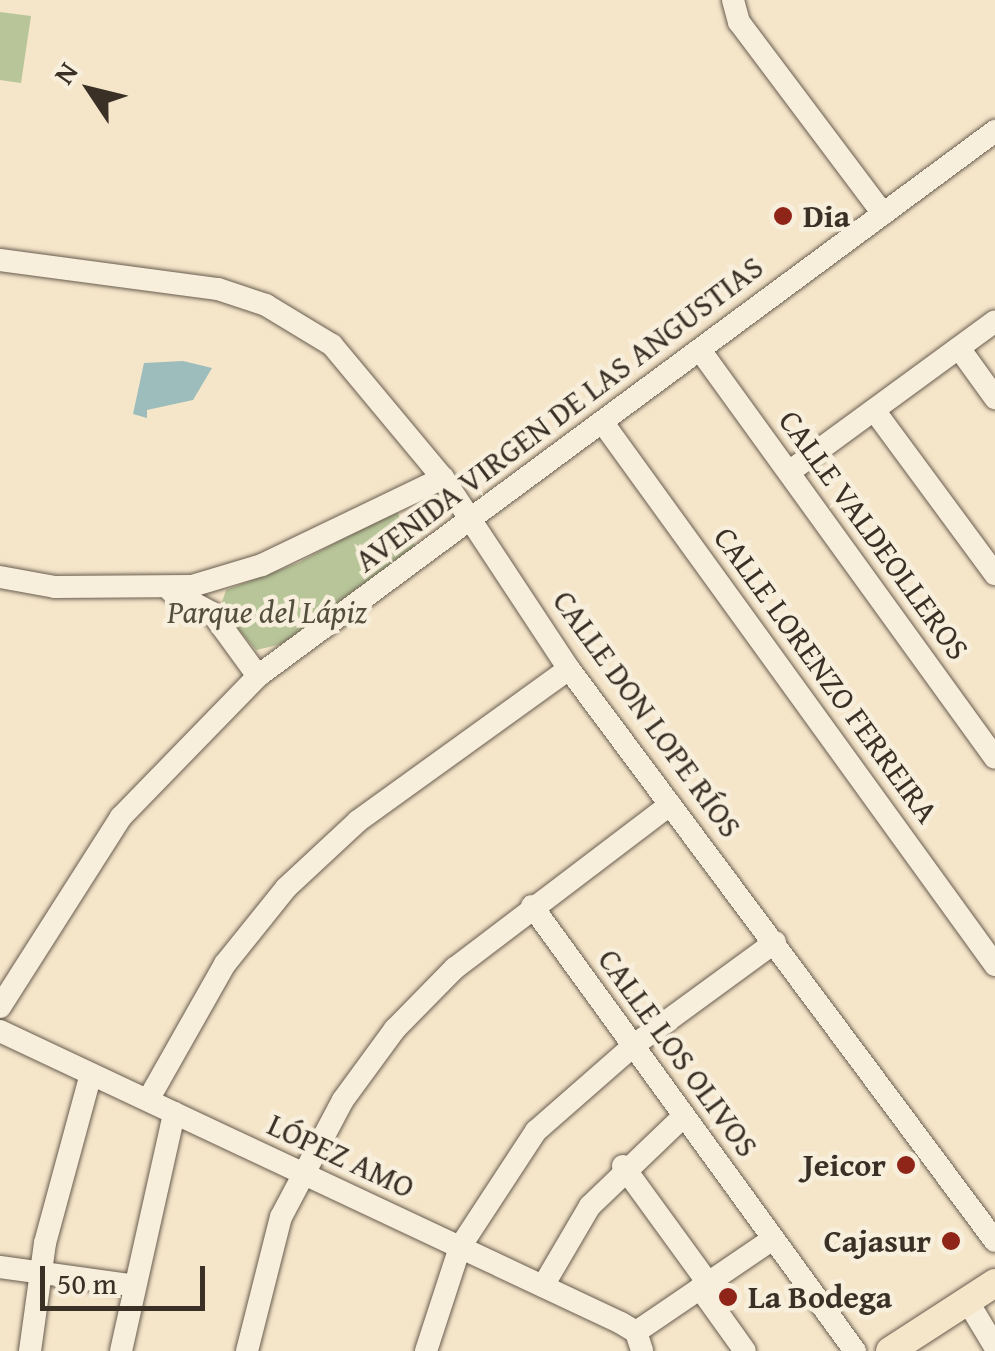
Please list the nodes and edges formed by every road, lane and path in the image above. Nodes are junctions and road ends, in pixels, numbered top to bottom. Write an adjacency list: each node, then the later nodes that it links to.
1 (733, 0): 3 (street)
2 (995, 131): 3 (street, AVENIDA VIRGEN DE LAS ANGUSTIAS)
3 (883, 214): 7 (street, AVENIDA VIRGEN DE LAS ANGUSTIAS)
4 (0, 260): 12 (street, CALLE DON LOPE RÍOS)
5 (995, 322): 6 (street)
6 (959, 348): 8 (street); 9 (street)
7 (700, 350): 10 (street, AVENIDA VIRGEN DE LAS ANGUSTIAS); 11 (street, CALLE VALDEOLLEROS)
8 (995, 398)
9 (874, 410): 11 (street); 14 (street)
10 (604, 423): 13 (street, AVENIDA VIRGEN DE LAS ANGUSTIAS); 23 (street, CALLE LORENZO FERREIRA)
11 (789, 472): 19 (street, CALLE VALDEOLLEROS)
12 (443, 478): 13 (street, CALLE DON LOPE RÍOS); 16 (street)
13 (472, 521): 17 (street, CALLE DON LOPE RÍOS); 18 (street, AVENIDA VIRGEN DE LAS ANGUSTIAS)
14 (995, 574)
15 (0, 577): 16 (street)
16 (167, 590): 18 (street)
17 (569, 669): 20 (street, CALLE DON LOPE RÍOS); 28 (street)
18 (258, 676): 24 (street, AVENIDA VIRGEN DE LAS ANGUSTIAS)
19 (995, 758)
20 (670, 806): 21 (street); 22 (street, CALLE DON LOPE RÍOS)
21 (532, 906): 26 (street, CALLE LOS OLIVOS); 32 (street)
22 (775, 942): 26 (street); 34 (street, CALLE DON LOPE RÍOS)
23 (995, 964)
24 (0, 1007)
25 (0, 1031): 27 (street, LÓPEZ AMO)
26 (633, 1046): 30 (street, CALLE LOS OLIVOS); 35 (street)
27 (92, 1074): 28 (street, LÓPEZ AMO); 37 (street)
28 (148, 1100): 29 (street, LÓPEZ AMO)
29 (174, 1113): 32 (street, LÓPEZ AMO); 39 (street)
30 (684, 1116): 31 (street); 33 (street, CALLE LOS OLIVOS)
31 (623, 1166): 40 (street); 41 (street)
32 (303, 1174): 35 (street, LÓPEZ AMO); 47 (street)
33 (773, 1238): 41 (street); 50 (street, CALLE LOS OLIVOS)
34 (995, 1242)
35 (460, 1247): 40 (street, LÓPEZ AMO); 48 (street)
36 (0, 1267): 37 (street)
37 (40, 1273): 39 (street); 45 (street)
38 (995, 1282): 42 (main road)
39 (130, 1285): 46 (street)
40 (543, 1286): 43 (street, LÓPEZ AMO)
41 (704, 1286): 43 (street); 49 (street)
42 (968, 1302): 44 (street); 51 (main road)
43 (639, 1342)
44 (995, 1347)
45 (30, 1351)
46 (120, 1351)
47 (246, 1351)
48 (426, 1351)
49 (745, 1351)
50 (855, 1351)
51 (890, 1351)

